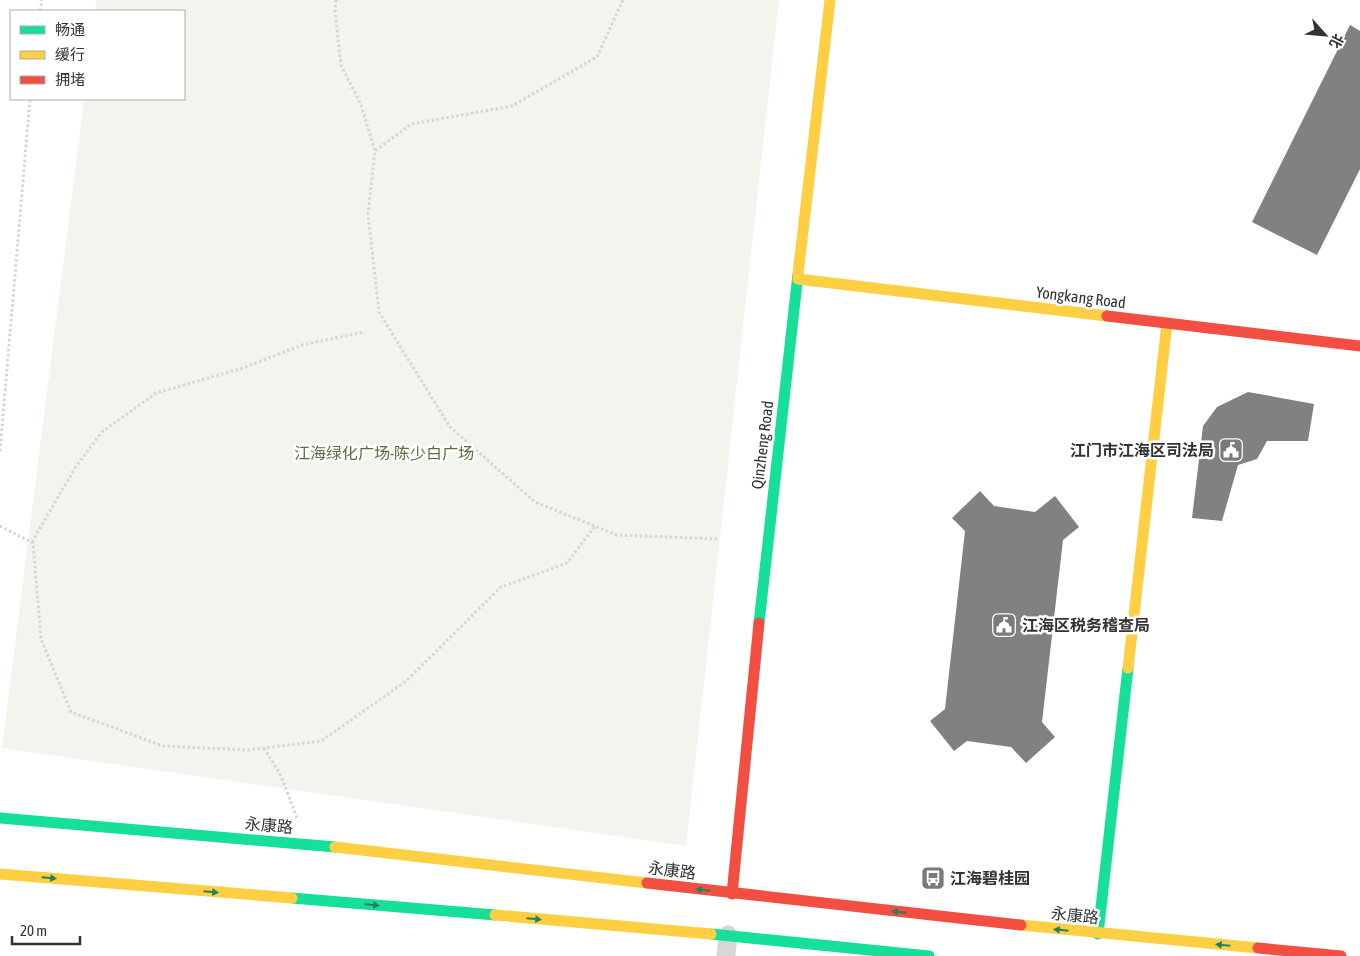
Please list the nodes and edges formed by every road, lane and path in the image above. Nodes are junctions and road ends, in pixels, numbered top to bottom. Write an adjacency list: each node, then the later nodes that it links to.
1 (336, 0): 5 (path)
2 (623, 0): 5 (path)
3 (830, 0): 6 (main road, Qinzheng Road)
4 (30, 100): 10 (path)
5 (375, 151): 12 (path)
6 (798, 279): 7 (main road, Yongkang Road); 19 (main road, Qinzheng Road)
7 (1167, 324): 9 (main road, Yongkang Road); 20 (main road)
8 (364, 332): 14 (path)
9 (1360, 346)
10 (0, 451)
11 (0, 526): 15 (path)
12 (595, 526): 13 (path); 15 (path)
13 (719, 539)
14 (31, 544)
15 (264, 748): 17 (path)
16 (0, 818): 17 (main road, 永康路)
17 (307, 844): 19 (main road, 永康路, one-way to 17)
18 (0, 874): 21 (main road, one-way to 21)
19 (732, 894): 20 (main road, 永康路, one-way to 19)
20 (1098, 934): 24 (main road, 永康路, one-way to 20)
21 (728, 935): 22 (street); 23 (main road)
22 (726, 956)
23 (929, 956)
24 (1341, 956)

